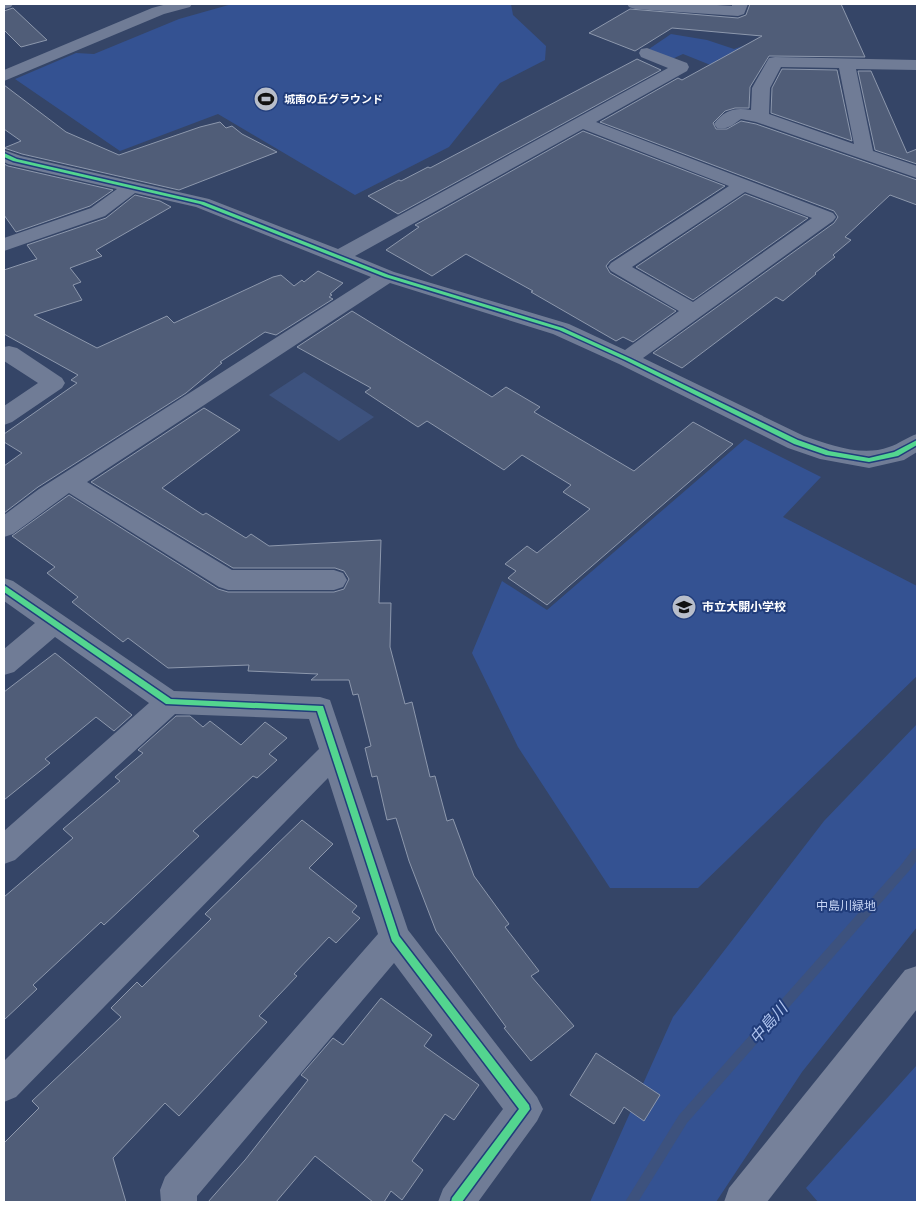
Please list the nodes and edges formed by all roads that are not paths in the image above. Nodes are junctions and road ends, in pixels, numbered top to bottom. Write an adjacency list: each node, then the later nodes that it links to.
1 (184, 4): 7 (street)
2 (635, 4): 3 (street)
3 (740, 4)
4 (647, 53): 9 (street)
5 (846, 63): 6 (street); 8 (street); 11 (street)
6 (917, 65)
7 (4, 76)
8 (760, 117): 10 (street); 11 (street)
9 (582, 122): 14 (street); 17 (street)
10 (723, 124)
11 (865, 154): 13 (street)
12 (6, 158): 15 (street)
13 (917, 172)
14 (743, 185): 19 (street); 19 (street)
15 (133, 186): 16 (street); 17 (street)
16 (4, 244)
17 (339, 257): 18 (street)
18 (387, 276): 21 (street); 24 (street)
19 (694, 311): 21 (street)
20 (4, 354): 22 (street)
21 (627, 359): 23 (street)
22 (4, 417)
23 (917, 442)
24 (70, 482): 25 (street); 26 (street)
25 (4, 528)
26 (334, 580)
27 (4, 588): 28 (street)
28 (54, 623): 29 (street); 30 (street)
29 (4, 664)
30 (169, 702): 31 (street); 32 (street)
31 (333, 754): 33 (street); 35 (street)
32 (4, 850)
33 (395, 938): 36 (street); 37 (street)
34 (917, 982): 38 (street)
35 (4, 1085)
36 (179, 1202)
37 (456, 1202)
38 (743, 1202)

